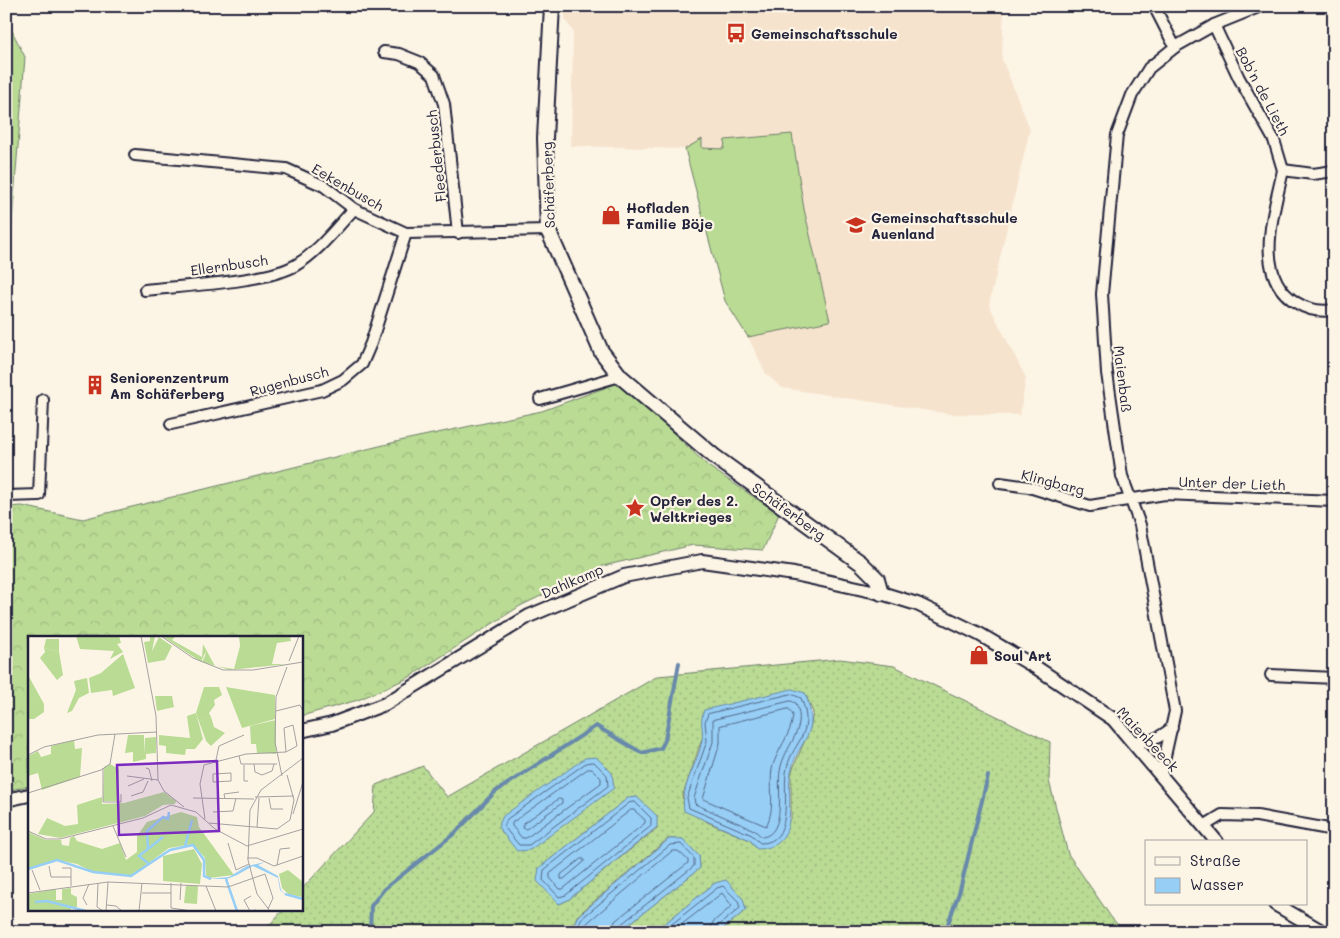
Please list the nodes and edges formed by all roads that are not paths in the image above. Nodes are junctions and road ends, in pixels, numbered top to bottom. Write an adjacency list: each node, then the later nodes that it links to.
1 (552, 6): 11 (main road, Schäferberg)
2 (1154, 6): 5 (street)
3 (1260, 6): 4 (street, Maienbaß)
4 (1214, 25): 5 (street, Maienbaß); 8 (street, Bob'n de Lieth)
5 (1175, 47): 22 (street, Maienbaß)
6 (384, 52): 13 (street, Fleederbusch)
7 (135, 155): 10 (street, Eekenbusch)
8 (1283, 170): 9 (street); 15 (street, Bob'n de Lieth)
9 (1334, 171)
10 (354, 209): 12 (street, Eekenbusch); 14 (street, Ellernbusch)
11 (548, 230): 13 (street, Eekenbusch); 16 (main road, Schäferberg)
12 (406, 233): 13 (street, Eekenbusch); 19 (street, Rugenbusch)
13 (458, 233)
14 (145, 290)
15 (1334, 310)
16 (620, 376): 17 (street); 24 (main road, Schäferberg)
17 (540, 399)
18 (43, 400): 21 (street)
19 (171, 424)
20 (1000, 483): 22 (street, Klingbarg)
21 (6, 496)
22 (1128, 498): 23 (street, Unter der Lieth); 27 (street, Maienbaß)
23 (1334, 501)
24 (881, 592): 28 (street, Dahlkamp); 29 (street, Maienbeeck)
25 (1271, 675): 26 (street)
26 (1334, 678)
27 (1172, 728): 29 (street); 30 (street, Maienbaß)
28 (302, 731)
29 (1134, 741): 30 (street, Maienbeeck)
30 (1161, 774): 33 (street, Maienbeeck)
31 (28, 795): 32 (street)
32 (6, 800)
33 (1204, 826): 34 (street); 35 (street, Maienbeeck)
34 (1334, 830)
35 (1215, 840)
36 (1278, 906): 37 (street)
37 (1323, 932)

